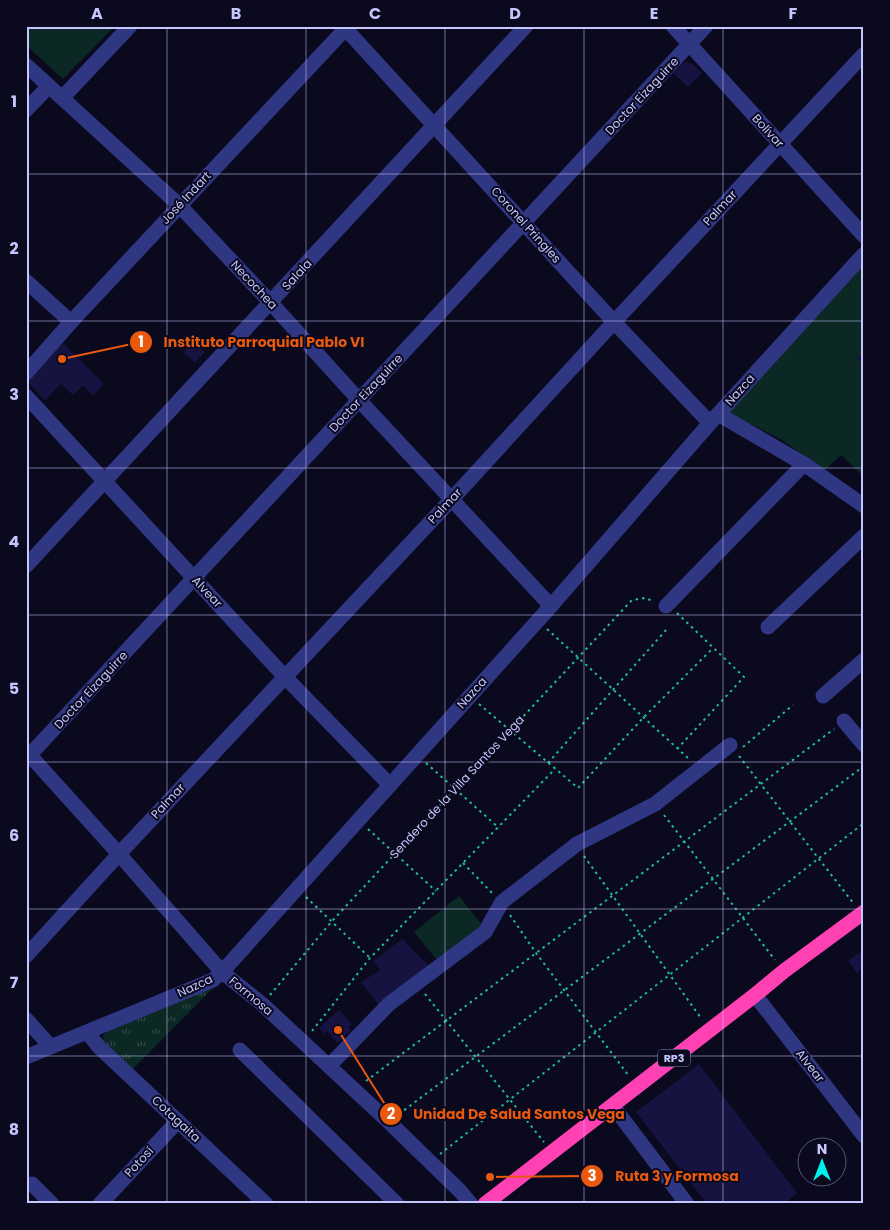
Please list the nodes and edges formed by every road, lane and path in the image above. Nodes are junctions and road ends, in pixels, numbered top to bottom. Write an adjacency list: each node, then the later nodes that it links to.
1 (130, 26): 10 (street)
2 (526, 26): 12 (street, Salala)
3 (673, 26): 6 (street, Bolívar)
4 (706, 26): 6 (street, Doctor Eizaguirre)
5 (346, 27): 12 (street, Coronel Pringles); 14 (street, José Indart)
6 (689, 44): 13 (street, Bolívar); 15 (street, Doctor Eizaguirre)
7 (864, 54): 13 (street, Palmar)
8 (26, 65): 9 (street, Necochea)
9 (49, 86): 10 (street, Necochea); 11 (street)
10 (62, 98): 14 (street, Necochea)
11 (26, 110)
12 (435, 125): 15 (street, Coronel Pringles); 19 (street, Salala)
13 (780, 144): 16 (street, Bolívar); 21 (street, Palmar)
14 (179, 205): 19 (street, Necochea); 20 (street, José Indart)
15 (524, 223): 21 (street, Coronel Pringles); 24 (street, Doctor Eizaguirre)
16 (864, 236)
17 (864, 254): 25 (street, Nazca)
18 (26, 281): 20 (street)
19 (271, 303): 24 (street, Necochea); 27 (street, Salala)
20 (70, 322): 22 (street, José Indart)
21 (614, 322): 25 (street, Coronel Pringles); 28 (street, Palmar)
22 (26, 373)
23 (26, 396): 27 (street, Alvear)
24 (358, 400): 28 (street, Necochea); 32 (street, Doctor Eizaguirre)
25 (714, 418): 26 (street, Coronel Pringles); 33 (street, Nazca)
26 (804, 464): 29 (street, Coronel Pringles); 34 (street)
27 (105, 481): 31 (street, Salala); 32 (street, Alvear)
28 (451, 500): 33 (street, Necochea); 41 (street, Palmar)
29 (864, 506)
30 (864, 536): 36 (street)
31 (26, 566)
32 (194, 578): 41 (street, Alvear); 52 (street, Doctor Eizaguirre)
33 (551, 606): 35 (street, Nazca)
34 (666, 606): 39 (path, Sendero de la Villa Santos Vega); 50 (path, Sendero de la Villa Santos Vega)
35 (538, 621): 39 (path); 43 (street, Nazca)
36 (768, 627)
37 (666, 630): 42 (path)
38 (713, 648): 46 (path)
39 (578, 658): 42 (path); 48 (path, Sendero de la Villa Santos Vega)
40 (864, 660): 44 (street)
41 (286, 677): 59 (street, Alvear); 69 (street, Palmar)
42 (613, 689): 46 (path); 54 (path)
43 (470, 696): 48 (path); 53 (street, Nazca)
44 (823, 696)
45 (793, 705): 51 (path)
46 (644, 717): 50 (path); 56 (path)
47 (844, 722): 49 (street); 58 (path)
48 (510, 730): 54 (path); 60 (path, Sendero de la Villa Santos Vega)
49 (864, 745)
50 (678, 748): 57 (path)
51 (733, 749): 57 (street); 58 (path)
52 (28, 755): 69 (street, Formosa)
53 (417, 755): 59 (street, Nazca); 60 (path)
54 (548, 763): 56 (path)
55 (864, 766): 63 (path)
56 (555, 769): 65 (path)
57 (700, 769): 61 (street)
58 (761, 784): 63 (path); 66 (path)
59 (390, 785): 62 (street, Nazca)
60 (455, 789): 65 (path); 68 (path, Sendero de la Villa Santos Vega)
61 (655, 804): 66 (path); 67 (street)
62 (358, 820): 68 (path); 73 (street, Nazca)
63 (790, 821): 70 (path); 72 (path)
64 (864, 823): 70 (path)
65 (498, 828): 71 (path)
66 (684, 842): 72 (path); 75 (path)
67 (577, 844): 75 (path); 76 (street)
68 (395, 853): 74 (path); 79 (path, Sendero de la Villa Santos Vega)
69 (119, 854): 82 (street, Palmar); 85 (street, Formosa)
70 (818, 858): 77 (path); 78 (path)
71 (463, 863): 74 (path); 76 (path)
72 (713, 878): 78 (path); 80 (path)
73 (297, 888): 79 (path); 85 (street, Nazca)
74 (436, 891): 83 (path)
75 (612, 895): 80 (path); 81 (path)
76 (502, 902): 81 (path); 87 (street)
77 (863, 913): 84 (highway, RP3)
78 (743, 917): 84 (path); 86 (path)
79 (332, 921): 83 (path); 90 (path, Sendero de la Villa Santos Vega)
80 (640, 933): 86 (path); 88 (path)
81 (536, 953): 88 (path); 92 (path)
82 (26, 956)
83 (370, 958): 96 (path)
84 (784, 971): 89 (highway, RP3)
85 (222, 972): 90 (street, Formosa); 94 (street, Nazca)
86 (669, 974): 93 (path); 95 (path)
87 (416, 983): 92 (path); 101 (street)
88 (564, 990): 95 (path); 99 (path)
89 (755, 996): 93 (highway, RP3); 108 (street, Alvear)
90 (262, 1004): 96 (street, Formosa)
91 (26, 1019): 97 (street)
92 (447, 1019): 99 (path); 103 (path)
93 (710, 1030): 102 (highway, RP3)
94 (87, 1032): 97 (street, Nazca); 106 (street, Cotagaita)
95 (595, 1032): 102 (path); 104 (path)
96 (303, 1043): 101 (street, Formosa)
97 (51, 1047): 100 (street, Nazca)
98 (240, 1050): 115 (street)
99 (476, 1056): 104 (path); 107 (path)
100 (26, 1057)
101 (329, 1066): 103 (street, Formosa)
102 (638, 1087): 105 (highway, RP3)
103 (354, 1090): 107 (street, Formosa)
104 (510, 1098): 109 (path); 110 (path)
105 (613, 1106): 109 (highway, RP3); 118 (street)
106 (178, 1121): 113 (street, Potosí); 114 (street, Cotagaita)
107 (389, 1122): 110 (street, Formosa)
108 (864, 1136)
109 (552, 1152): 117 (highway, RP3)
110 (430, 1161): 116 (street, Formosa)
111 (32, 1184): 112 (street)
112 (52, 1204)
113 (100, 1204)
114 (266, 1204)
115 (398, 1204)
116 (471, 1204)
117 (485, 1204)
118 (687, 1204)

